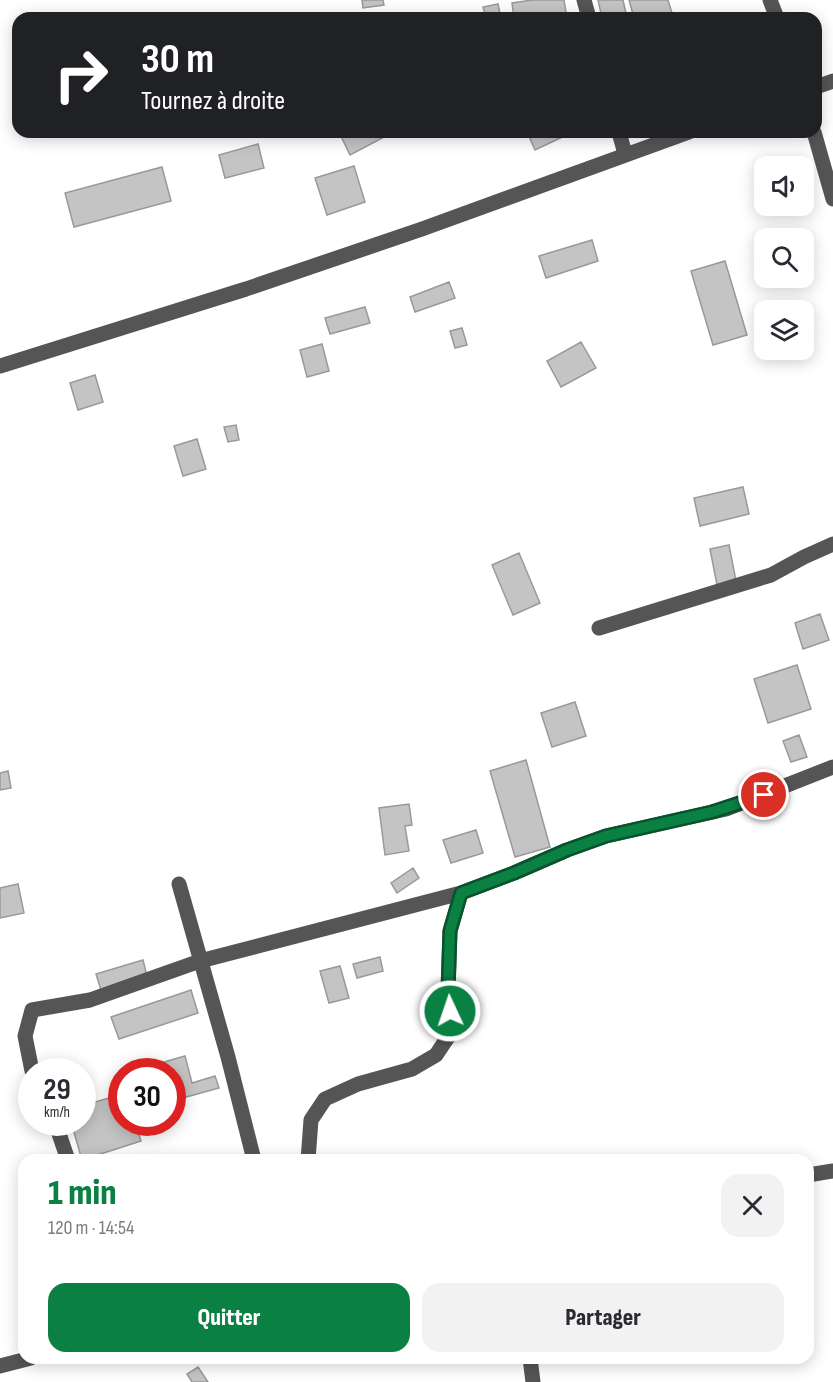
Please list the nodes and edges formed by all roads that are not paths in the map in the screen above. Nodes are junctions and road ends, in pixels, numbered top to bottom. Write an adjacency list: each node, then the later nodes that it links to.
1 (621, 138): 4 (street)
2 (672, 138): 4 (street)
3 (816, 138): 5 (street)
4 (625, 154): 6 (street)
5 (833, 199)
6 (0, 366)
7 (833, 544): 8 (street)
8 (599, 628)
9 (833, 767): 11 (street)
10 (179, 884): 12 (street)
11 (461, 893): 12 (street); 17 (street)
12 (200, 961): 13 (street); 16 (street)
13 (29, 1058)
14 (60, 1136): 15 (street)
15 (66, 1154)
16 (252, 1154)
17 (309, 1154)
18 (833, 1171): 19 (street)
19 (814, 1173)
20 (18, 1361): 22 (street)
21 (531, 1364): 23 (street)
22 (0, 1366)
23 (533, 1382)

